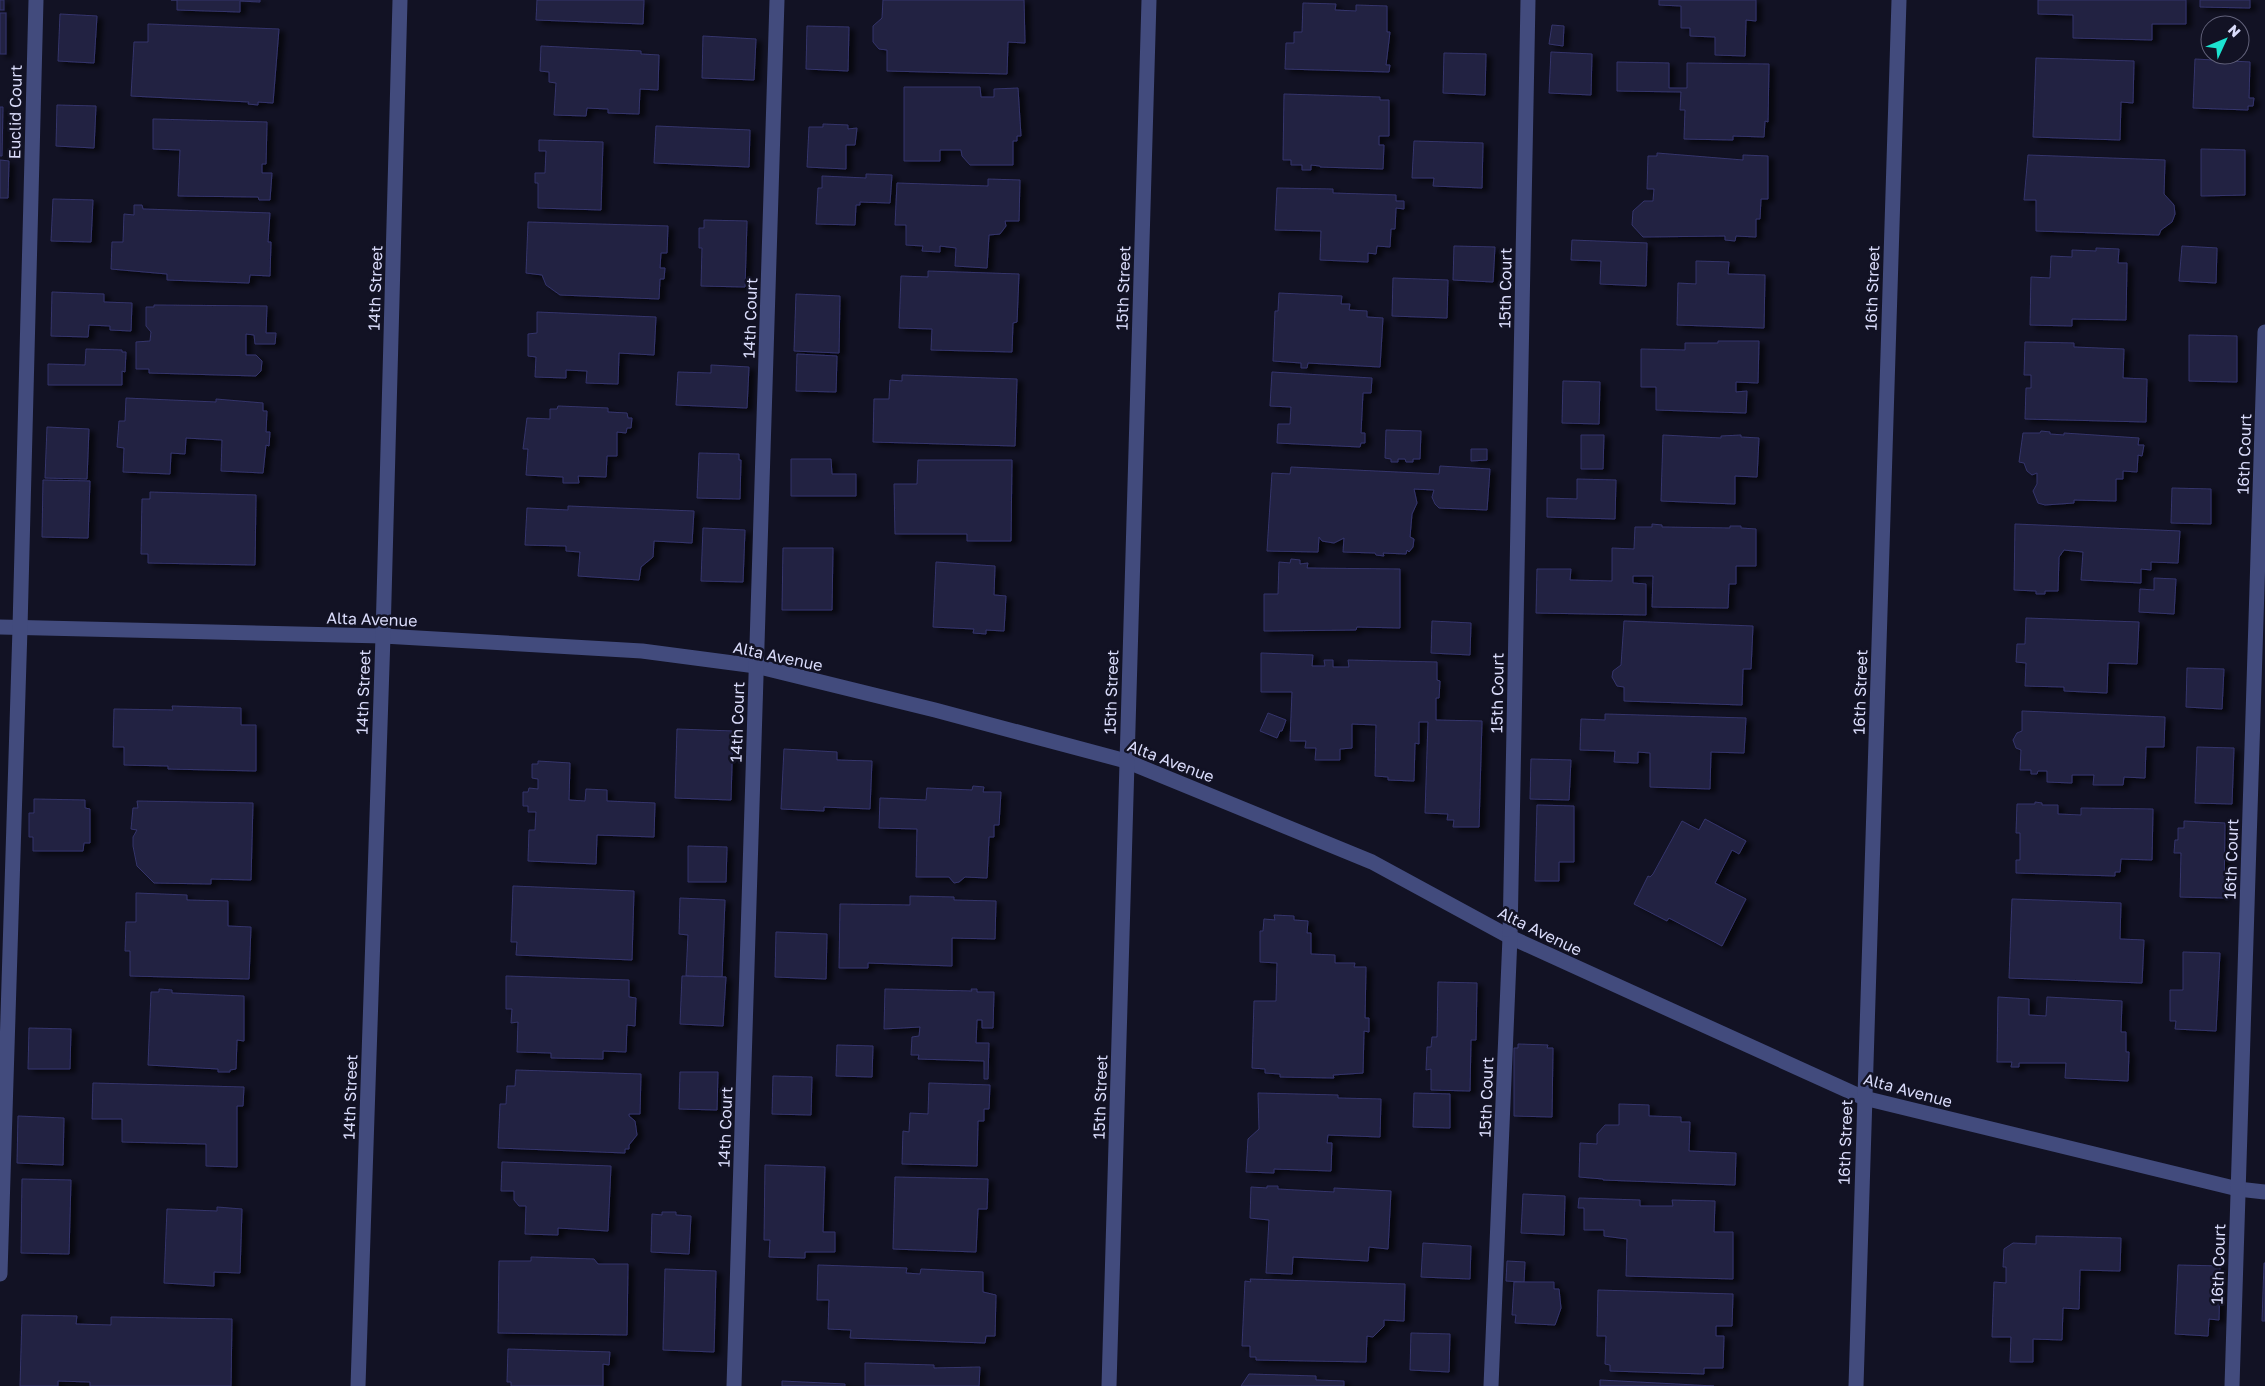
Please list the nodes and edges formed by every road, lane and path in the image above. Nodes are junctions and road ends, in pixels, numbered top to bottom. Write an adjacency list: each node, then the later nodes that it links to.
1 (36, 0): 9 (street, Euclid Court)
2 (400, 0): 10 (street, 14th Street)
3 (777, 0): 11 (street, 14th Court)
4 (1149, 0): 12 (street, 15th Street)
5 (1528, 0): 13 (street, 15th Court)
6 (1899, 0): 14 (street, 16th Street)
7 (2265, 332): 15 (street, 16th Court)
8 (0, 627): 9 (street, Alta Avenue)
9 (20, 628): 10 (street, Alta Avenue); 17 (street, Euclid Court)
10 (383, 636): 11 (street, Alta Avenue); 18 (street, 14th Street)
11 (756, 666): 12 (street, Alta Avenue); 19 (street, 14th Court)
12 (1126, 761): 13 (street, Alta Avenue); 20 (street, 15th Street)
13 (1510, 937): 14 (street, Alta Avenue); 21 (street, 15th Court)
14 (1864, 1098): 15 (street, Alta Avenue); 22 (street, 16th Street)
15 (2238, 1190): 16 (street, Alta Avenue); 23 (street, 16th Court)
16 (2265, 1192)
17 (0, 1274)
18 (358, 1386)
19 (734, 1386)
20 (1109, 1386)
21 (1491, 1386)
22 (1856, 1386)
23 (2232, 1386)

